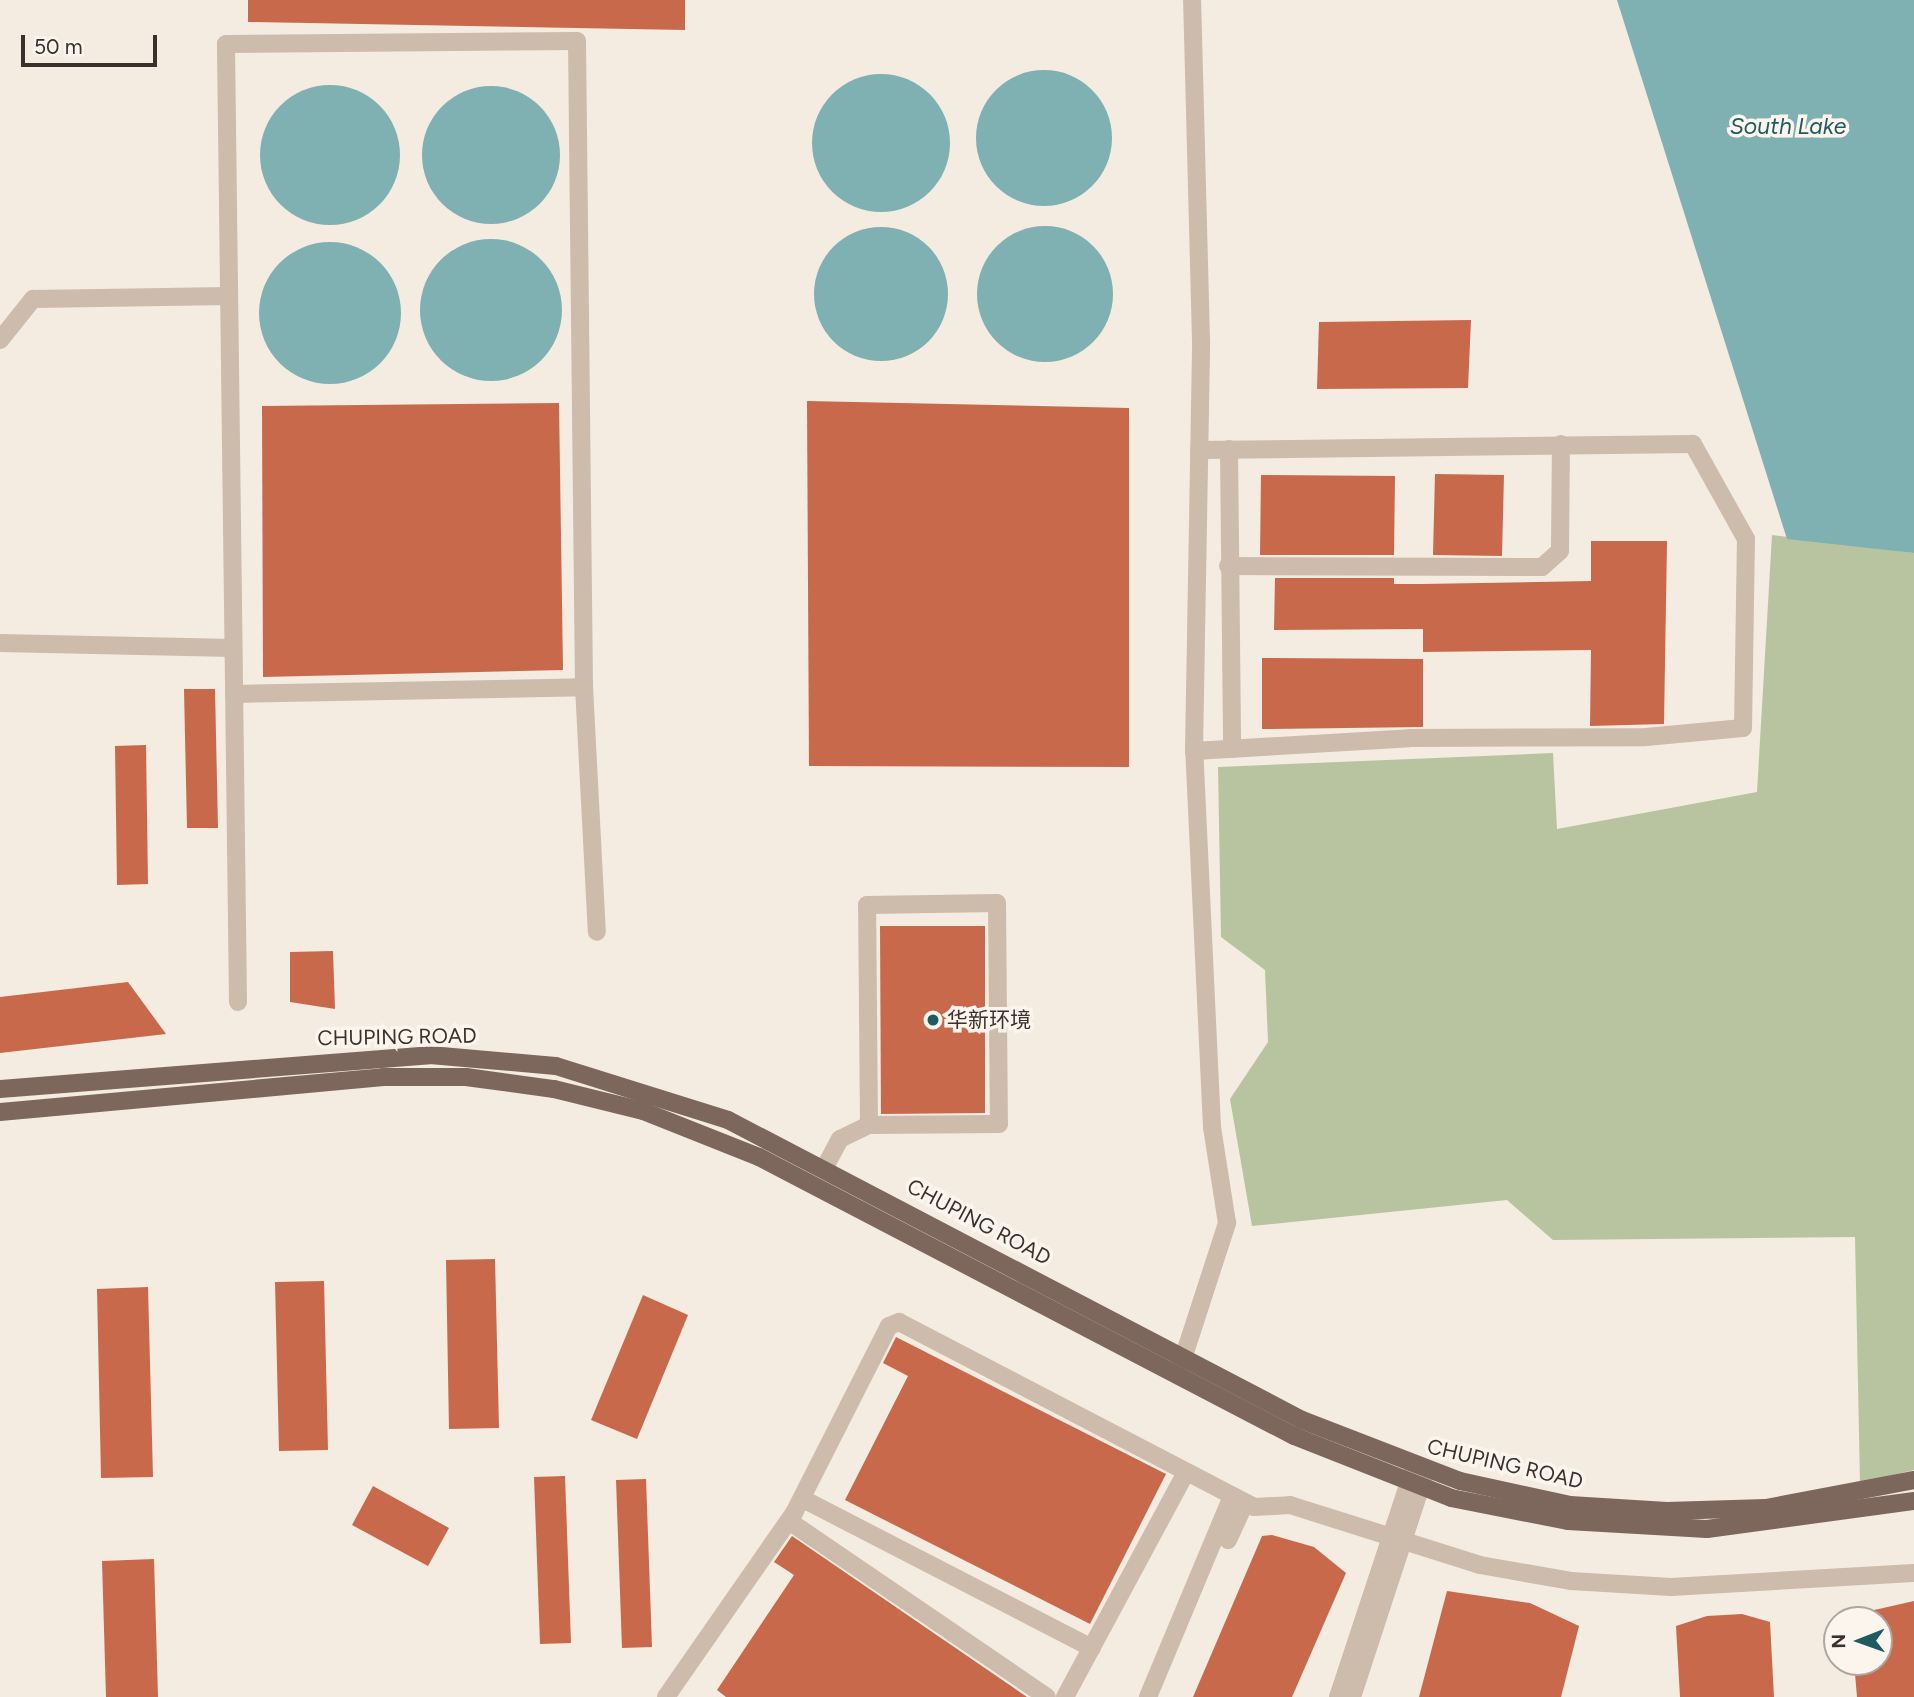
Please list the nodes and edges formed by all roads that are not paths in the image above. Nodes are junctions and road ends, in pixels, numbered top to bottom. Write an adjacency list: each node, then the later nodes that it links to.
1 (1192, 0): 6 (street)
2 (229, 296): 3 (street); 9 (street); 10 (street)
3 (0, 340)
4 (1561, 444): 5 (street); 7 (street); 12 (street)
5 (1229, 449): 6 (street); 7 (street)
6 (1199, 450): 13 (street)
7 (1228, 566): 12 (street)
8 (0, 643): 9 (street)
9 (233, 648): 11 (street)
10 (584, 687): 11 (street); 14 (street)
11 (234, 694): 15 (street)
12 (1232, 749): 13 (street)
13 (1194, 751): 20 (street)
14 (597, 932)
15 (238, 1002)
16 (0, 1089): 19 (main road, CHUPING ROAD)
17 (0, 1112): 21 (main road, CHUPING ROAD)
18 (869, 1125): 18 (street); 19 (street)
19 (825, 1167): 20 (main road, CHUPING ROAD)
20 (1185, 1356): 21 (street); 22 (main road, CHUPING ROAD)
21 (1178, 1374): 25 (main road, CHUPING ROAD)
22 (1420, 1469): 24 (main road, CHUPING ROAD); 25 (street)
23 (1186, 1472): 26 (street); 28 (street); 33 (street)
24 (1914, 1480)
25 (1414, 1487): 27 (main road, CHUPING ROAD); 31 (street)
26 (803, 1499): 29 (street); 33 (street)
27 (1914, 1501)
28 (1244, 1502): 30 (street); 31 (street); 37 (street)
29 (789, 1521): 34 (street); 35 (street)
30 (1233, 1542)
31 (1396, 1542): 32 (street); 38 (street); 39 (street)
32 (1914, 1573)
33 (1092, 1648): 36 (street)
34 (676, 1694)
35 (1047, 1697)
36 (1065, 1697)
37 (1148, 1697)
38 (1338, 1697)
39 (1352, 1697)

